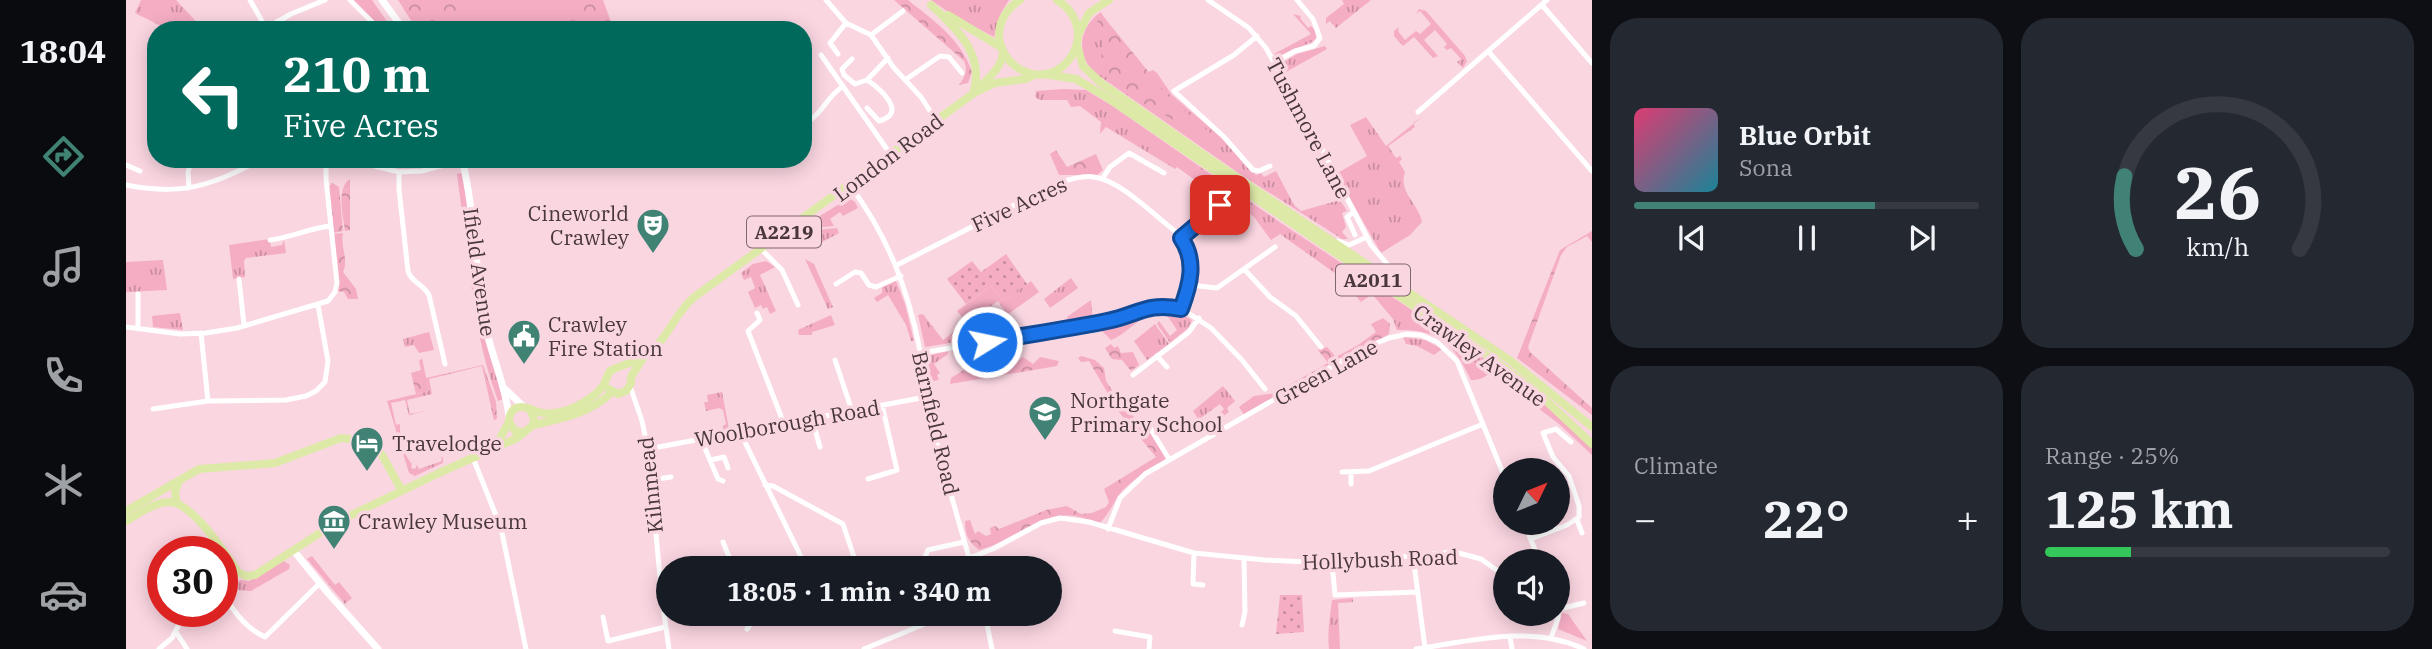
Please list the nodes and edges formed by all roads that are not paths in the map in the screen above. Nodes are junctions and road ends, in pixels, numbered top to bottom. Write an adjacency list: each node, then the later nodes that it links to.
1 (250, 0): 15 (street)
2 (325, 0): 16 (street)
3 (350, 0): 17 (street)
4 (383, 0): 18 (street)
5 (826, 0): 19 (street)
6 (1020, 0): 23 (main road)
7 (1058, 0): 8 (main road); 22 (main road, Crawley Avenue)
8 (1064, 0)
9 (1109, 0): 22 (main road)
10 (1209, 0): 21 (street, Tushmore Lane)
11 (1297, 0): 29 (street)
12 (928, 2): 23 (main road); 36 (main road)
13 (1544, 2): 24 (street); 30 (street)
14 (903, 11): 20 (street)
15 (262, 21)
16 (280, 21)
17 (371, 21)
18 (398, 21)
19 (846, 23): 20 (street); 25 (street)
20 (871, 35): 27 (street)
21 (1256, 36): 29 (street, Tushmore Lane); 43 (street)
22 (1078, 41): 32 (main road); 60 (main road, Crawley Avenue / A2011)
23 (1002, 50): 32 (main road); 36 (main road, London Road / A2219)
24 (1488, 51): 38 (street); 50 (street)
25 (838, 54)
26 (821, 55): 35 (street)
27 (888, 58): 33 (street); 34 (street)
28 (852, 59): 33 (street)
29 (1275, 62): 59 (street, Tushmore Lane)
30 (1592, 62)
31 (961, 73): 34 (street)
32 (1040, 74): 36 (main road, London Road / A2219); 116 (main road, Crawley Avenue / A2011)
33 (867, 79): 37 (street)
34 (905, 80): 40 (street)
35 (842, 87): 39 (street); 41 (street)
36 (974, 93): 40 (main road, London Road / A2219)
37 (867, 108)
38 (1418, 112)
39 (812, 119)
40 (936, 121): 41 (main road, London Road / A2219)
41 (891, 155): 56 (main road, London Road / A2219)
42 (126, 165): 51 (street)
43 (1270, 166)
44 (189, 168): 57 (street)
45 (244, 168): 57 (street)
46 (327, 168): 61 (street)
47 (383, 168): 52 (street)
48 (430, 168): 52 (street)
49 (464, 168): 95 (street, Ifield Avenue)
50 (1592, 171)
51 (140, 172)
52 (399, 172): 90 (street)
53 (1164, 173): 54 (street)
54 (1102, 179): 64 (street); 68 (street, Five Acres)
55 (126, 185): 57 (street)
56 (850, 185): 67 (main road, London Road / A2219); 68 (street, Barnfield Road)
57 (190, 188)
58 (1220, 205): 64 (street)
59 (1354, 212): 62 (street); 63 (street, Tushmore Lane)
60 (1302, 221): 63 (street); 110 (main road, Crawley Avenue / A2011)
61 (331, 226): 65 (street); 76 (street)
62 (1355, 235)
63 (1367, 237): 70 (street, Tushmore Lane)
64 (1181, 238): 74 (street)
65 (271, 240)
66 (1275, 247): 69 (street)
67 (761, 249): 77 (street); 87 (main road, London Road / A2219)
68 (897, 265): 71 (street, Barnfield Road)
69 (1245, 270): 74 (street); 85 (street)
70 (1394, 271)
71 (901, 276): 73 (street); 86 (street, Barnfield Road)
72 (239, 279): 81 (street)
73 (836, 284)
74 (1190, 285): 78 (street)
75 (138, 294): 83 (street)
76 (318, 305): 81 (street); 100 (street)
77 (798, 305)
78 (1181, 309): 80 (street); 86 (street)
79 (757, 313): 107 (street)
80 (1199, 318): 88 (street); 97 (street)
81 (244, 325): 84 (street)
82 (126, 327): 83 (street)
83 (138, 329): 84 (street)
84 (201, 333): 100 (street)
85 (1321, 347)
86 (921, 353): 99 (street, Barnfield Road)
87 (645, 356): 92 (main road, London Road / A2219); 96 (main road, London Road / A2219)
88 (1157, 356): 91 (street); 93 (street)
89 (835, 360): 104 (street)
90 (445, 363)
91 (1167, 367)
92 (617, 368): 94 (main road, A2219); 96 (main road)
93 (1133, 375)
94 (606, 381): 98 (main road); 102 (main road, A2219)
95 (502, 385): 102 (street, Ifield Avenue); 106 (street, Ifield Avenue)
96 (628, 385): 98 (main road); 118 (street, Kilnmead)
97 (1265, 389)
98 (612, 392): 109 (main road)
99 (926, 397): 101 (street, Woolborough Road); 146 (street, Barnfield Road)
100 (208, 401): 103 (street)
101 (882, 405): 104 (street, Woolborough Road); 130 (street)
102 (527, 408): 106 (main road); 109 (main road)
103 (153, 409)
104 (852, 411): 105 (street, Woolborough Road)
105 (812, 419): 107 (street, Woolborough Road); 117 (street)
106 (509, 420): 112 (main road); 119 (main road)
107 (784, 424): 113 (street, Woolborough Road)
108 (1483, 424): 122 (street, Green Lane); 123 (street, Green Lane); 125 (street)
109 (533, 425): 112 (main road)
110 (1592, 425)
111 (1150, 428): 123 (street)
112 (522, 432): 119 (main road)
113 (740, 432): 114 (street, Woolborough Road); 135 (street)
114 (701, 439): 118 (street, Woolborough Road); 124 (street)
115 (1571, 442): 139 (street)
116 (1592, 444)
117 (820, 447)
118 (648, 449): 131 (street, Kilnmead)
119 (493, 450): 121 (main road)
120 (1384, 455): 125 (street)
121 (473, 457): 136 (main road); 185 (street)
122 (1497, 458)
123 (1169, 459): 141 (street, Green Lane)
124 (711, 460): 126 (street); 133 (street)
125 (1387, 463): 128 (street)
126 (729, 468)
127 (1342, 472): 128 (street)
128 (1352, 472): 134 (street)
129 (671, 477): 131 (street)
130 (868, 479)
131 (651, 480): 150 (street, Kilnmead)
132 (179, 481): 136 (main road); 137 (main road); 138 (main road)
133 (723, 481)
134 (1351, 484)
135 (765, 485): 152 (street); 153 (street)
136 (402, 491): 148 (main road)
137 (177, 503): 140 (main road); 161 (main road)
138 (126, 511)
139 (1577, 520): 142 (street); 144 (street)
140 (126, 522)
141 (1108, 529): 149 (street, Hollybush Road); 156 (street, Hollybush Road)
142 (1582, 533)
143 (1530, 536): 144 (street)
144 (1531, 539): 147 (street)
145 (723, 542): 151 (street)
146 (964, 542): 154 (street); 155 (street, Barnfield Road)
147 (1535, 549)
148 (294, 551): 161 (main road); 162 (street)
149 (1194, 553): 158 (street, Hollybush Road); 163 (street)
150 (660, 556)
151 (729, 556)
152 (800, 556)
153 (854, 556)
154 (926, 556)
155 (968, 556)
156 (974, 556)
157 (1413, 556): 159 (street, Hollybush Road); 160 (street, Hollybush Road); 164 (street)
158 (1244, 558): 159 (street, Hollybush Road); 169 (street)
159 (1332, 563): 164 (street)
160 (1493, 565)
161 (239, 572)
162 (320, 583): 167 (street); 184 (street)
163 (1203, 585)
164 (1417, 592): 181 (street)
165 (1584, 603): 166 (street)
166 (1570, 606)
167 (238, 616)
168 (603, 617): 175 (street)
169 (1242, 625)
170 (749, 626): 176 (street)
171 (920, 626): 187 (street)
172 (987, 626): 188 (street)
173 (1554, 626): 180 (street)
174 (178, 627): 178 (street)
175 (665, 627): 186 (street, Kilnmead)
176 (747, 629)
177 (1115, 631): 189 (street)
178 (176, 632): 182 (street); 183 (street)
179 (1510, 636): 180 (street); 181 (street); 191 (street)
180 (1551, 638): 192 (street)
181 (1425, 648): 190 (street)
182 (159, 649)
183 (187, 649)
184 (378, 649)
185 (526, 649)
186 (669, 649)
187 (864, 649)
188 (992, 649)
189 (1149, 649)
190 (1416, 649)
191 (1512, 649)
192 (1584, 649)

